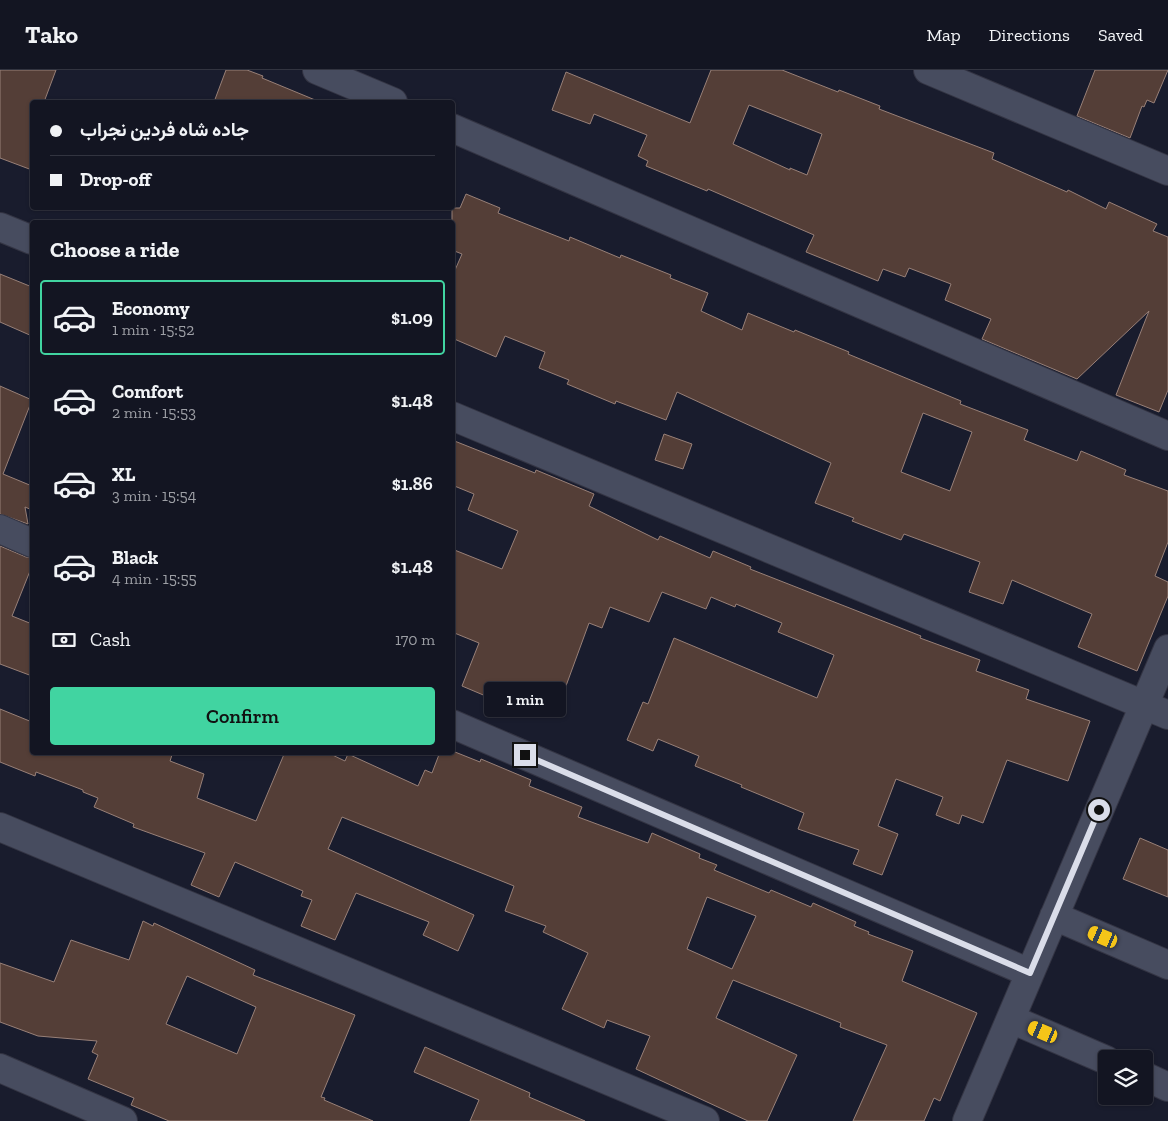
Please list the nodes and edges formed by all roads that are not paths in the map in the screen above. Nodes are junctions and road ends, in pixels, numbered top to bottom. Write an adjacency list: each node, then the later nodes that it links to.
1 (317, 70): 3 (street)
2 (928, 70): 5 (street)
3 (388, 100)
4 (455, 129): 9 (street)
5 (1168, 171)
6 (0, 227): 7 (street)
7 (30, 239)
8 (455, 417): 13 (street)
9 (1168, 436)
10 (0, 529): 11 (street)
11 (30, 542)
12 (1168, 649): 13 (street)
13 (1156, 710): 16 (street)
14 (455, 725): 18 (street)
15 (0, 827): 25 (street)
16 (1054, 916): 17 (street); 18 (street)
17 (1168, 965)
18 (1030, 973): 19 (street)
19 (1011, 1018): 20 (street); 26 (street)
20 (1098, 1056)
21 (0, 1068): 24 (street)
22 (1153, 1080): 23 (street)
23 (1168, 1086)
24 (123, 1121)
25 (705, 1121)
26 (967, 1121)

